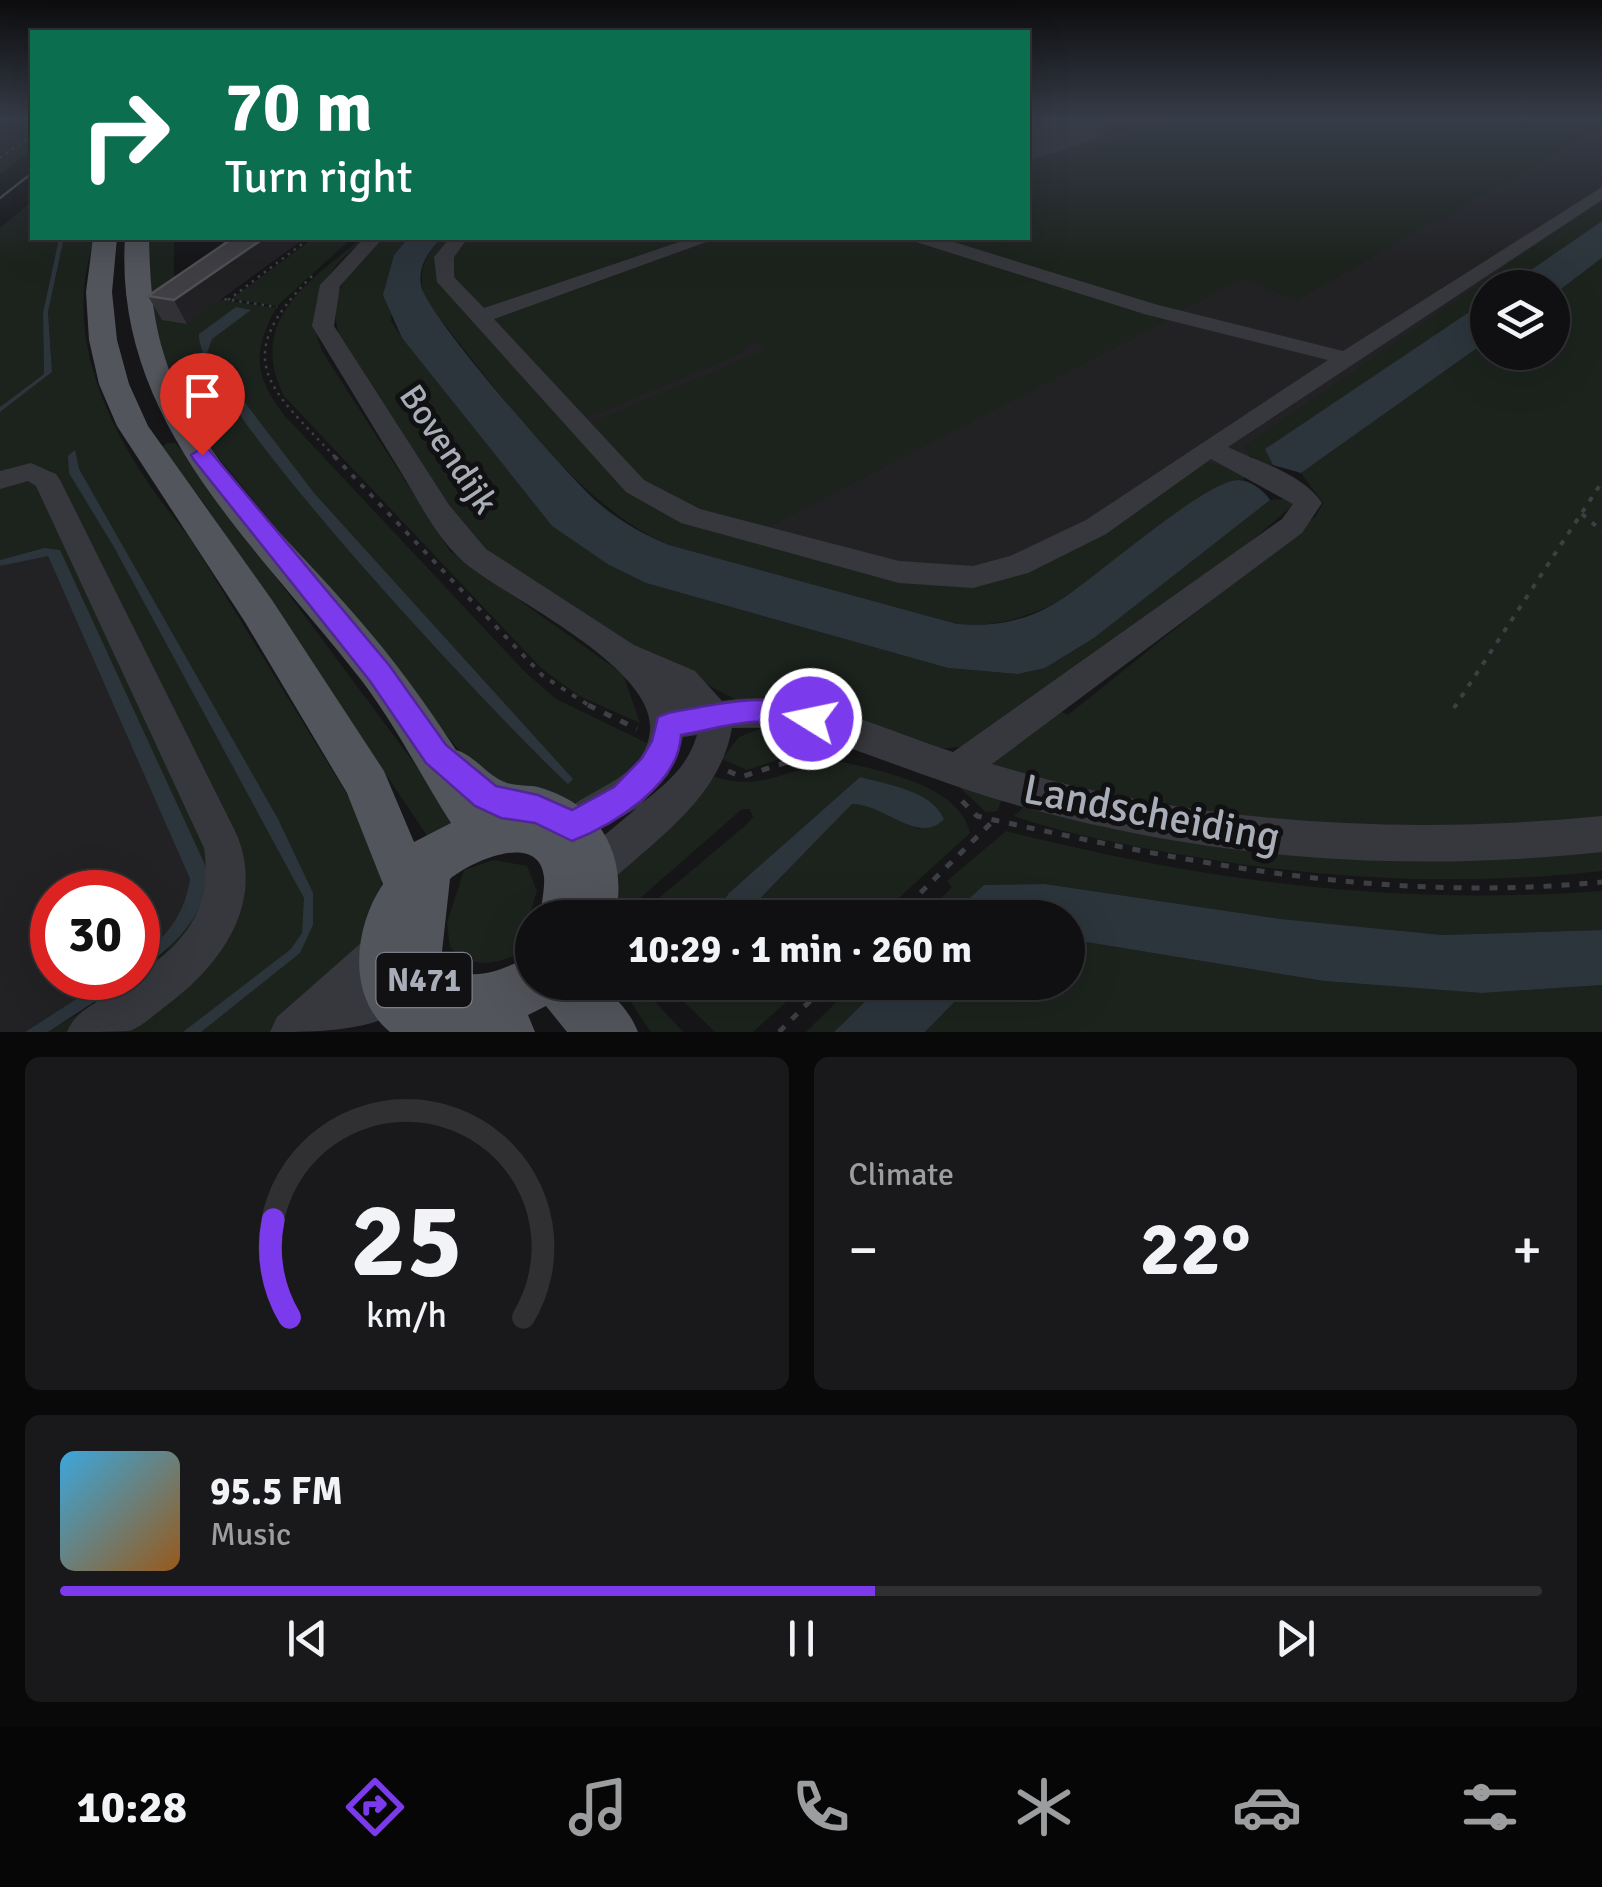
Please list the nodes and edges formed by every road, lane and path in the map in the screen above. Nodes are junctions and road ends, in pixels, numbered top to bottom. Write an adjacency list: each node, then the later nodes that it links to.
1 (1602, 192): 13 (street)
2 (105, 240): 30 (main road)
3 (137, 240): 26 (main road)
4 (304, 240): 10 (path)
5 (372, 240): 19 (street, Bovendijk)
6 (459, 240): 12 (street)
7 (702, 240): 12 (street)
8 (929, 240): 13 (street)
9 (210, 297): 10 (path)
10 (226, 298): 11 (path)
11 (280, 308)
12 (479, 317): 14 (street)
13 (1346, 358): 14 (street)
14 (1209, 448): 25 (street)
15 (0, 480): 38 (street)
16 (1602, 482): 17 (path)
17 (1582, 514): 18 (path); 20 (path)
18 (1602, 531)
19 (622, 654): 21 (street, Bovendijk); 22 (street, Bovendijk)
20 (1454, 708)
21 (714, 716): 22 (street, Landscheiding); 24 (street); 25 (street, Landscheiding)
22 (668, 725): 27 (street)
23 (846, 752): 24 (path)
24 (707, 761): 29 (street)
25 (957, 780): 28 (street, Landscheiding); 33 (path, Landscheiding)
26 (493, 818): 27 (main road); 30 (main road)
27 (561, 833): 29 (main road); 31 (main road)
28 (1602, 834)
29 (596, 868): 32 (main road)
30 (416, 874): 36 (main road, N471)
31 (567, 900)
32 (594, 900)
33 (914, 900)
34 (572, 1000): 37 (main road)
35 (811, 1000): 41 (path)
36 (441, 1005): 39 (street, N471); 40 (street, N471)
37 (601, 1012)
38 (90, 1032)
39 (292, 1032)
40 (344, 1032)
41 (779, 1032)

